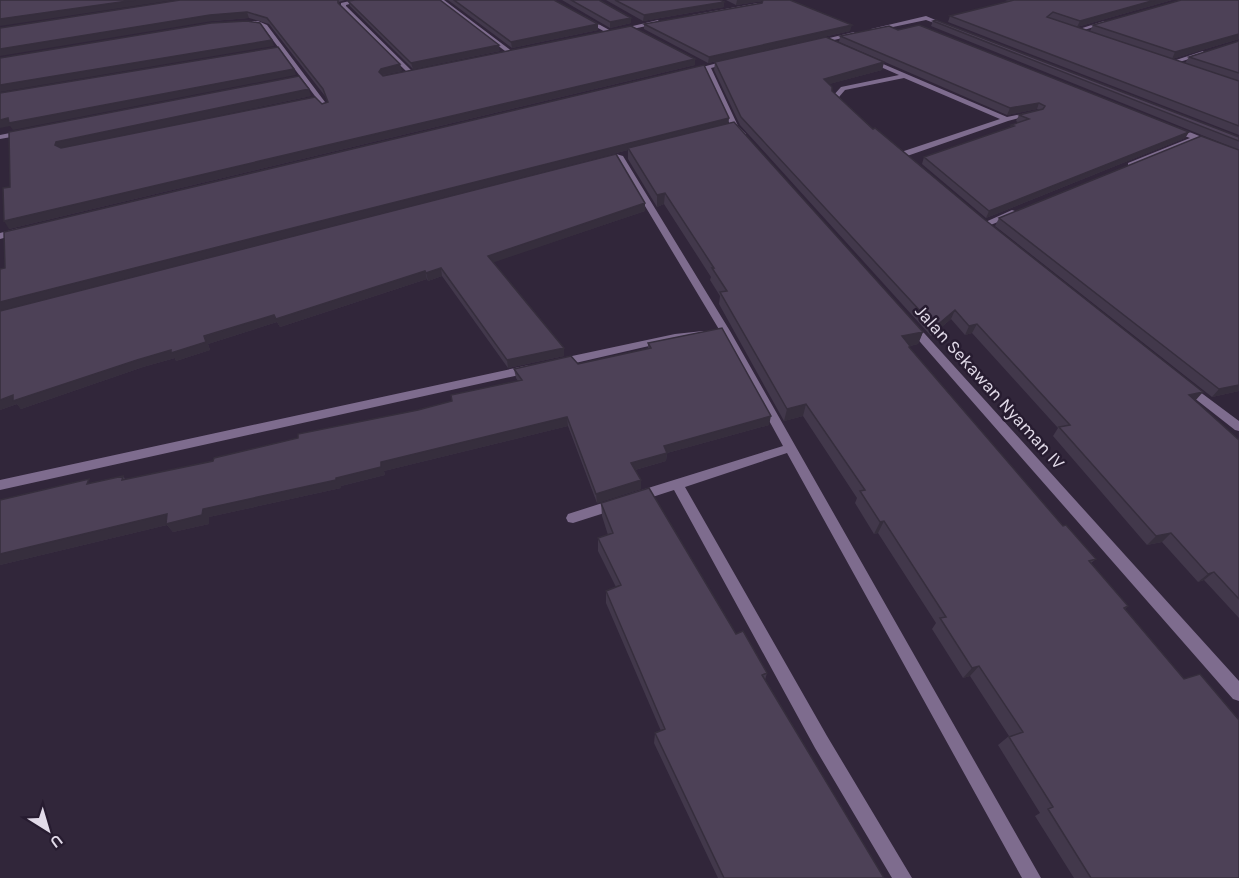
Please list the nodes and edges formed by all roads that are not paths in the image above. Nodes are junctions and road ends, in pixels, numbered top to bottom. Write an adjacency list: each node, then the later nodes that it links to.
1 (361, 0): 38 (street)
2 (441, 0): 28 (street)
3 (726, 4): 5 (street)
4 (761, 4): 5 (street)
5 (734, 8): 7 (street)
6 (581, 16): 17 (street)
7 (688, 16)
8 (665, 21): 12 (street)
9 (239, 22): 24 (street)
10 (909, 22): 13 (street); 15 (street); 21 (street)
11 (1109, 22): 16 (street)
12 (633, 24): 17 (street); 18 (street)
13 (920, 27)
14 (1067, 28): 16 (street)
15 (960, 31)
16 (1076, 31): 19 (street)
17 (609, 32): 20 (street)
18 (644, 33)
19 (1087, 34)
20 (598, 35)
21 (825, 40): 22 (street); 23 (street)
22 (803, 45)
23 (843, 48)
24 (282, 49): 25 (street); 41 (street)
25 (270, 51)
26 (522, 51): 28 (street)
27 (1206, 52): 33 (street)
28 (511, 53): 29 (street)
29 (500, 56)
30 (863, 57): 40 (street)
31 (739, 59): 34 (street)
32 (1162, 59): 33 (street)
33 (1173, 62): 35 (street)
34 (701, 64): 37 (street); 53 (street)
35 (1184, 66)
36 (422, 70): 38 (street)
37 (684, 72)
38 (411, 73): 39 (street)
39 (402, 74)
40 (903, 76): 46 (street); 48 (street)
41 (302, 78): 42 (street); 43 (street)
42 (290, 80)
43 (321, 98): 44 (street); 45 (street)
44 (309, 101)
45 (326, 108)
46 (849, 109)
47 (1037, 113): 48 (street)
48 (1006, 120): 55 (street)
49 (1163, 125): 52 (street)
50 (35, 130): 51 (street)
51 (0, 137)
52 (1197, 138): 56 (street); 59 (street)
53 (751, 145)
54 (895, 146): 55 (street)
55 (904, 154): 58 (street)
56 (1239, 155)
57 (619, 156): 67 (street)
58 (913, 162)
59 (1126, 167)
60 (1017, 211): 62 (street)
61 (976, 216): 62 (street)
62 (985, 224): 64 (street)
63 (23, 230): 65 (street)
64 (994, 231)
65 (0, 236)
66 (902, 314): 74 (street, Jalan Sekawan Nyaman IV)
67 (725, 331): 70 (street); 72 (street)
68 (1176, 376): 69 (street)
69 (1239, 427)
70 (790, 448): 71 (street); 76 (street)
71 (677, 484): 73 (street); 75 (street)
72 (0, 485)
73 (573, 518)
74 (1239, 693)
75 (903, 878)
76 (1032, 878)

